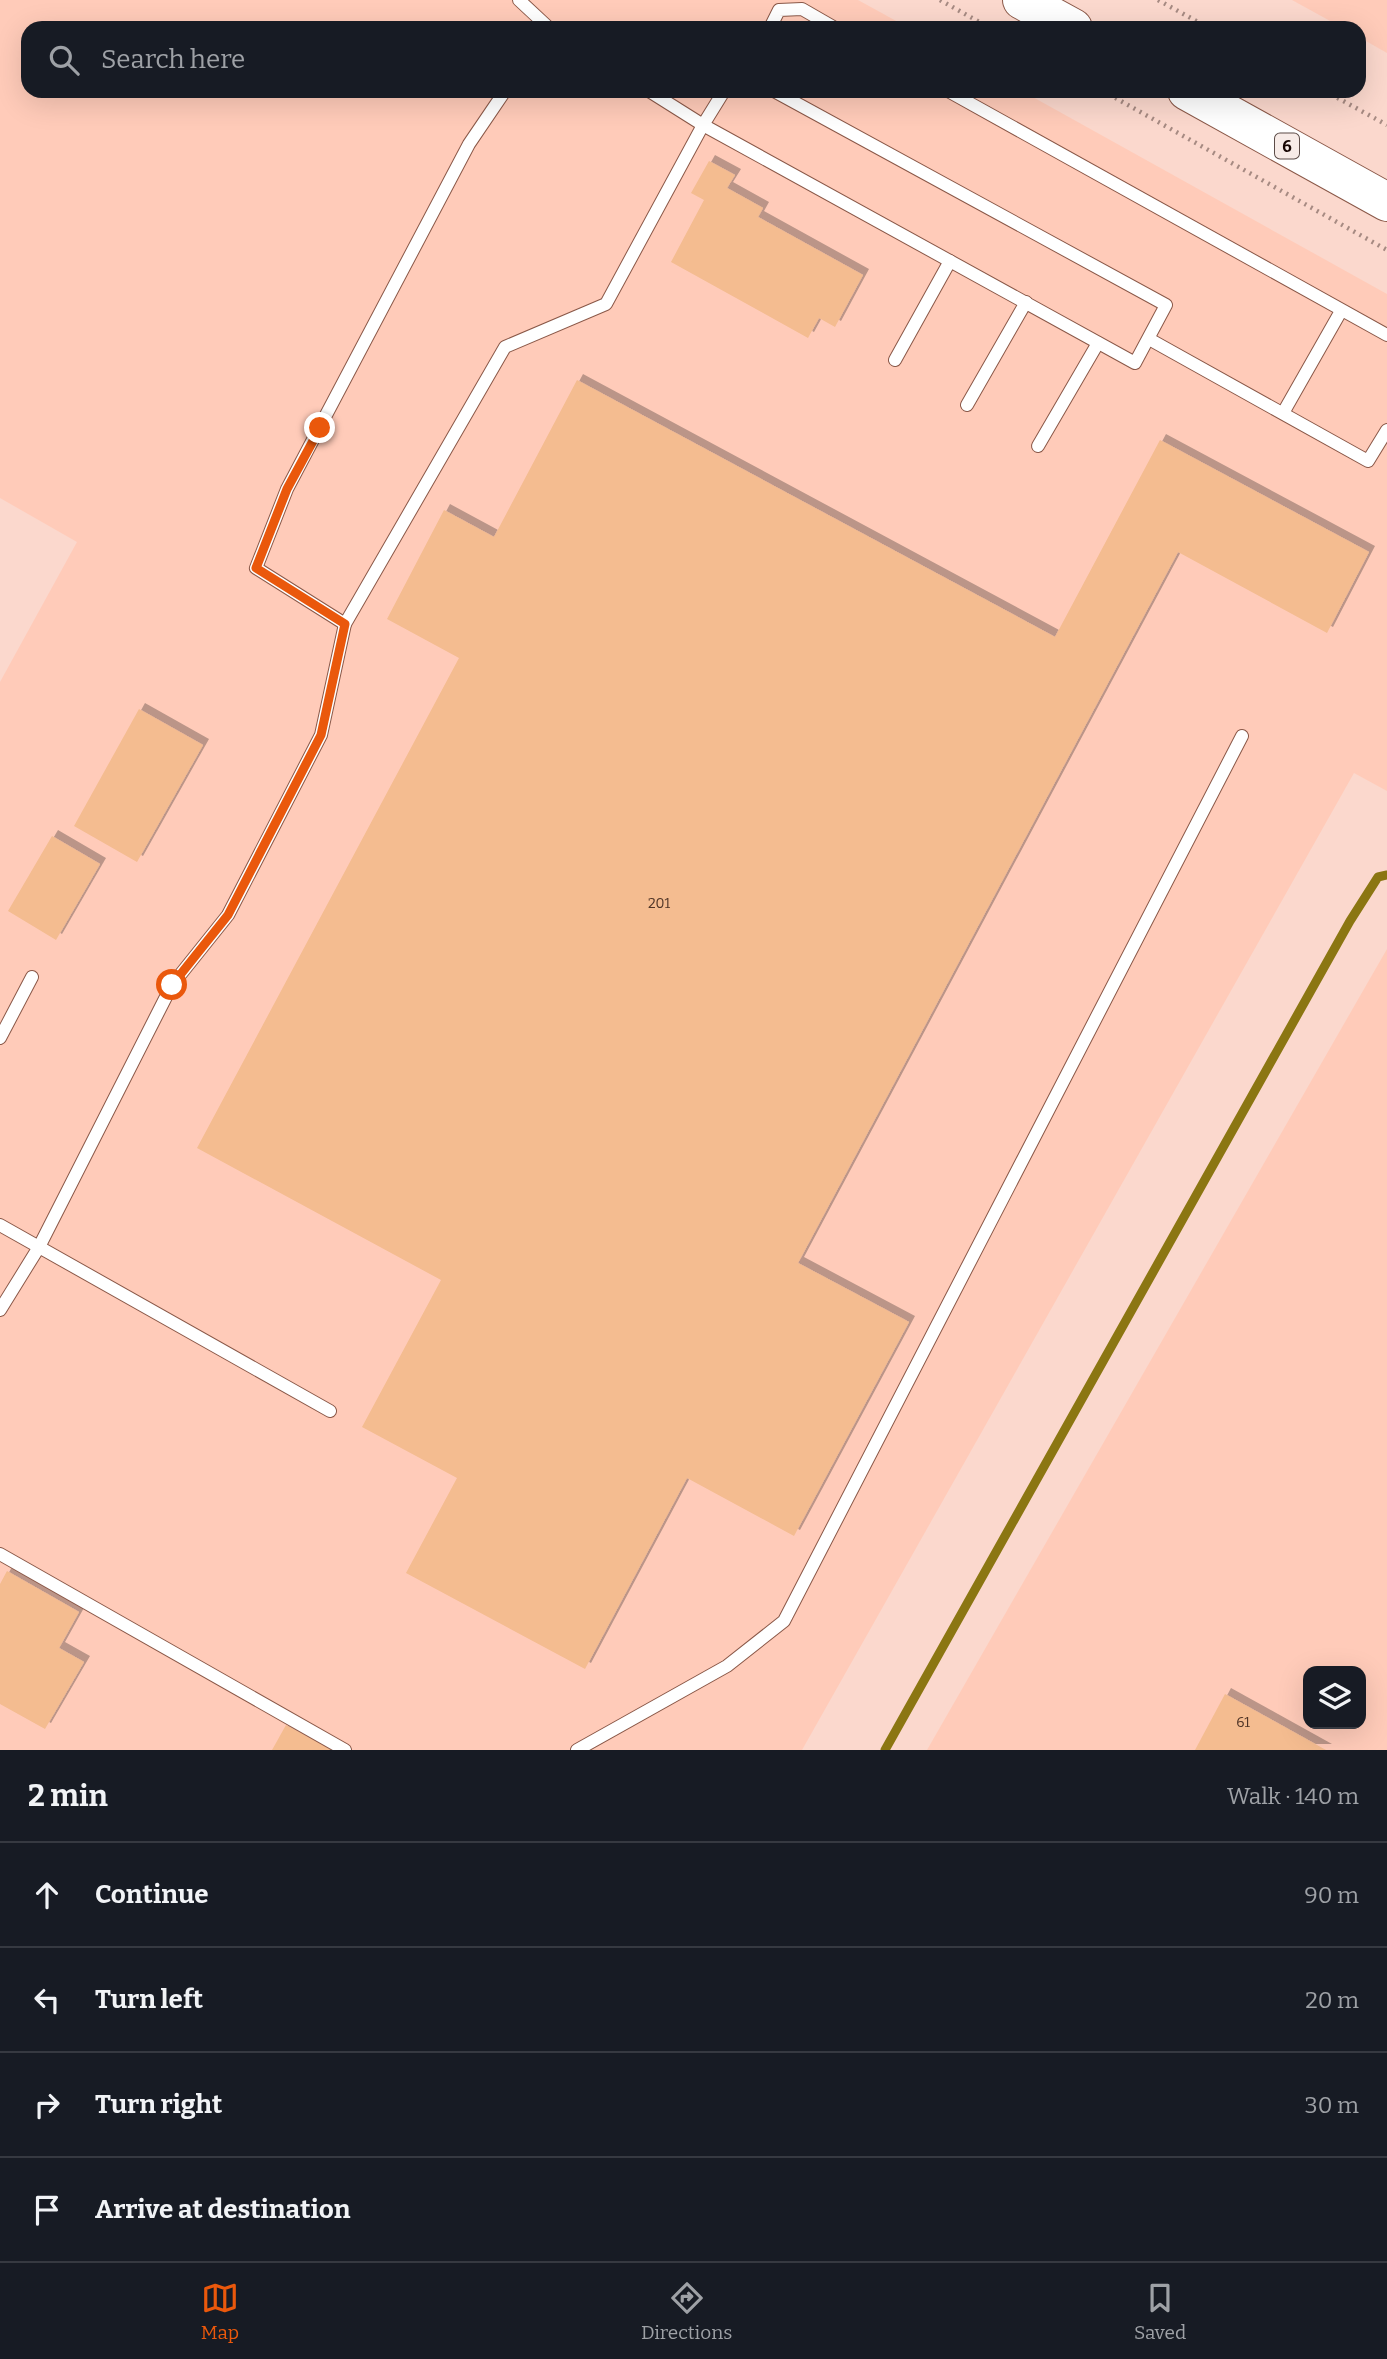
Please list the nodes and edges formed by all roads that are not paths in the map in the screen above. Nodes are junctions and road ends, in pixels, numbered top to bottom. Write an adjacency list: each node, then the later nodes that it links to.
1 (520, 0): 3 (lane)
2 (1022, 0): 6 (main road)
3 (541, 21)
4 (774, 21): 5 (lane)
5 (823, 21)
6 (1060, 21)
7 (500, 98): 26 (lane)
8 (660, 98): 13 (lane)
9 (720, 98): 13 (lane)
10 (787, 98): 19 (lane)
11 (961, 98): 17 (lane)
12 (1200, 98): 14 (main road, 6)
13 (703, 125): 15 (lane); 26 (lane)
14 (1387, 202)
15 (950, 261): 16 (lane); 21 (lane)
16 (1026, 302): 20 (lane); 22 (lane)
17 (1341, 311): 18 (lane); 23 (lane)
18 (1387, 335)
19 (1149, 339): 20 (lane); 23 (lane)
20 (1098, 343): 25 (lane)
21 (895, 359)
22 (967, 405)
23 (1283, 413): 24 (lane)
24 (1387, 430)
25 (1038, 446)
26 (345, 624): 31 (lane)
27 (1242, 736): 36 (lane)
28 (32, 977): 29 (lane)
29 (0, 1038)
30 (0, 1225): 31 (lane)
31 (38, 1247): 32 (lane); 33 (lane)
32 (0, 1310)
33 (330, 1411)
34 (0, 1554): 35 (lane)
35 (345, 1750)
36 (577, 1750)

